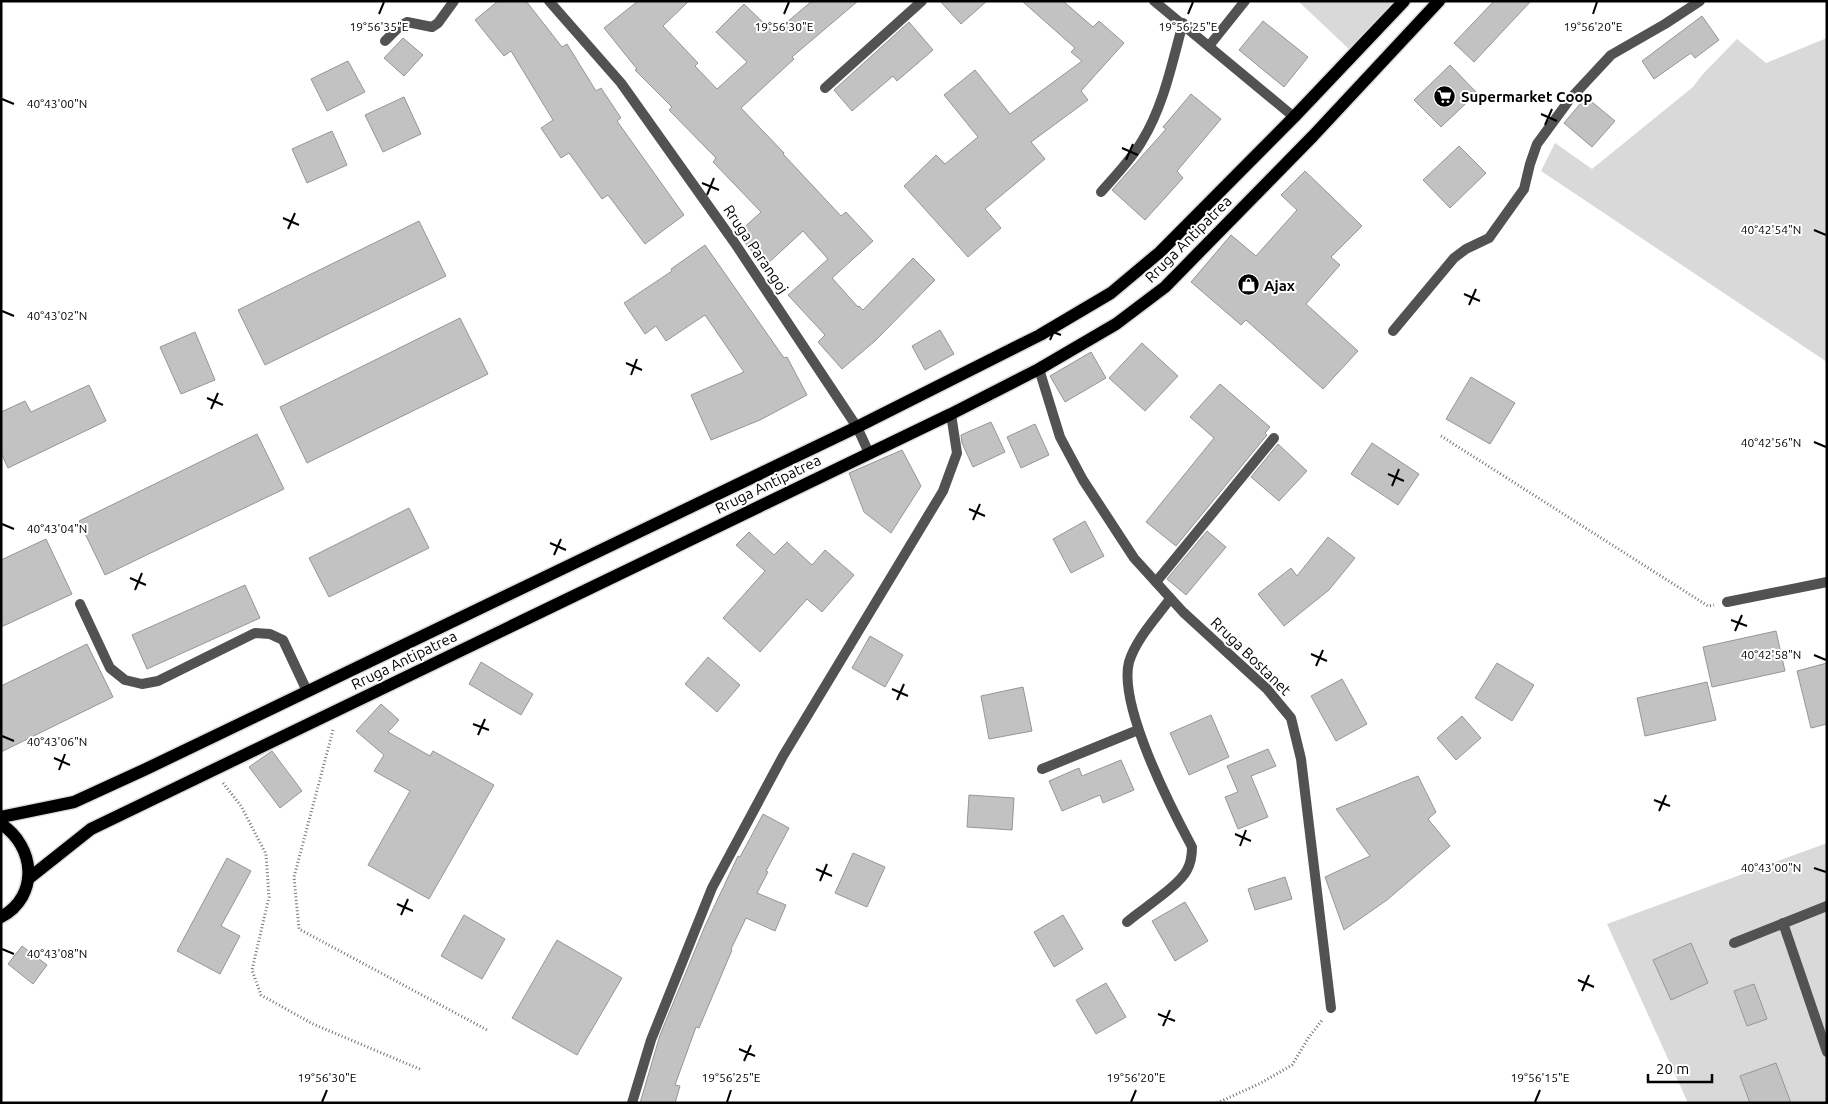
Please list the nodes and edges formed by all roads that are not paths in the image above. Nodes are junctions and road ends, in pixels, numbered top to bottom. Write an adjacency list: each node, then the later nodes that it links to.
1 (454, 1): 10 (street)
2 (549, 1): 18 (street, Rruga Parangoj)
3 (922, 1): 12 (street)
4 (1154, 1): 9 (street)
5 (1245, 1): 11 (street)
6 (1404, 1): 13 (main road, Rruga Antipatrea)
7 (1439, 1): 16 (main road, Rruga Antipatrea)
8 (1700, 1): 15 (street)
9 (1183, 24): 11 (street); 14 (street)
10 (385, 41)
11 (1209, 46): 13 (street)
12 (825, 88)
13 (1294, 117): 18 (main road, Rruga Antipatrea)
14 (1101, 192)
15 (1393, 330)
16 (1039, 369): 17 (main road, Rruga Antipatrea); 21 (street, Rruga Bostanet)
17 (951, 414): 20 (main road, Rruga Antipatrea); 39 (street)
18 (857, 427): 20 (street, Rruga Parangoj); 26 (main road, Rruga Antipatrea)
19 (1274, 438): 21 (street)
20 (869, 453): 31 (main road, Rruga Antipatrea)
21 (1156, 582): 23 (street, Rruga Bostanet)
22 (1827, 582): 24 (street)
23 (1170, 599): 27 (street); 37 (street, Rruga Bostanet)
24 (1726, 602)
25 (80, 604): 26 (street)
26 (308, 691): 29 (main road, Rruga Antipatrea)
27 (1138, 730): 28 (street); 34 (street)
28 (1042, 769)
29 (1, 817)
30 (1, 824): 31 (main road, Rruga Antipatrea)
31 (28, 879): 33 (main road, Rruga Antipatrea)
32 (1827, 906): 35 (street)
33 (1, 917)
34 (1127, 922)
35 (1783, 924): 36 (street); 38 (street)
36 (1734, 943)
37 (1331, 1008)
38 (1827, 1052)
39 (632, 1103)

